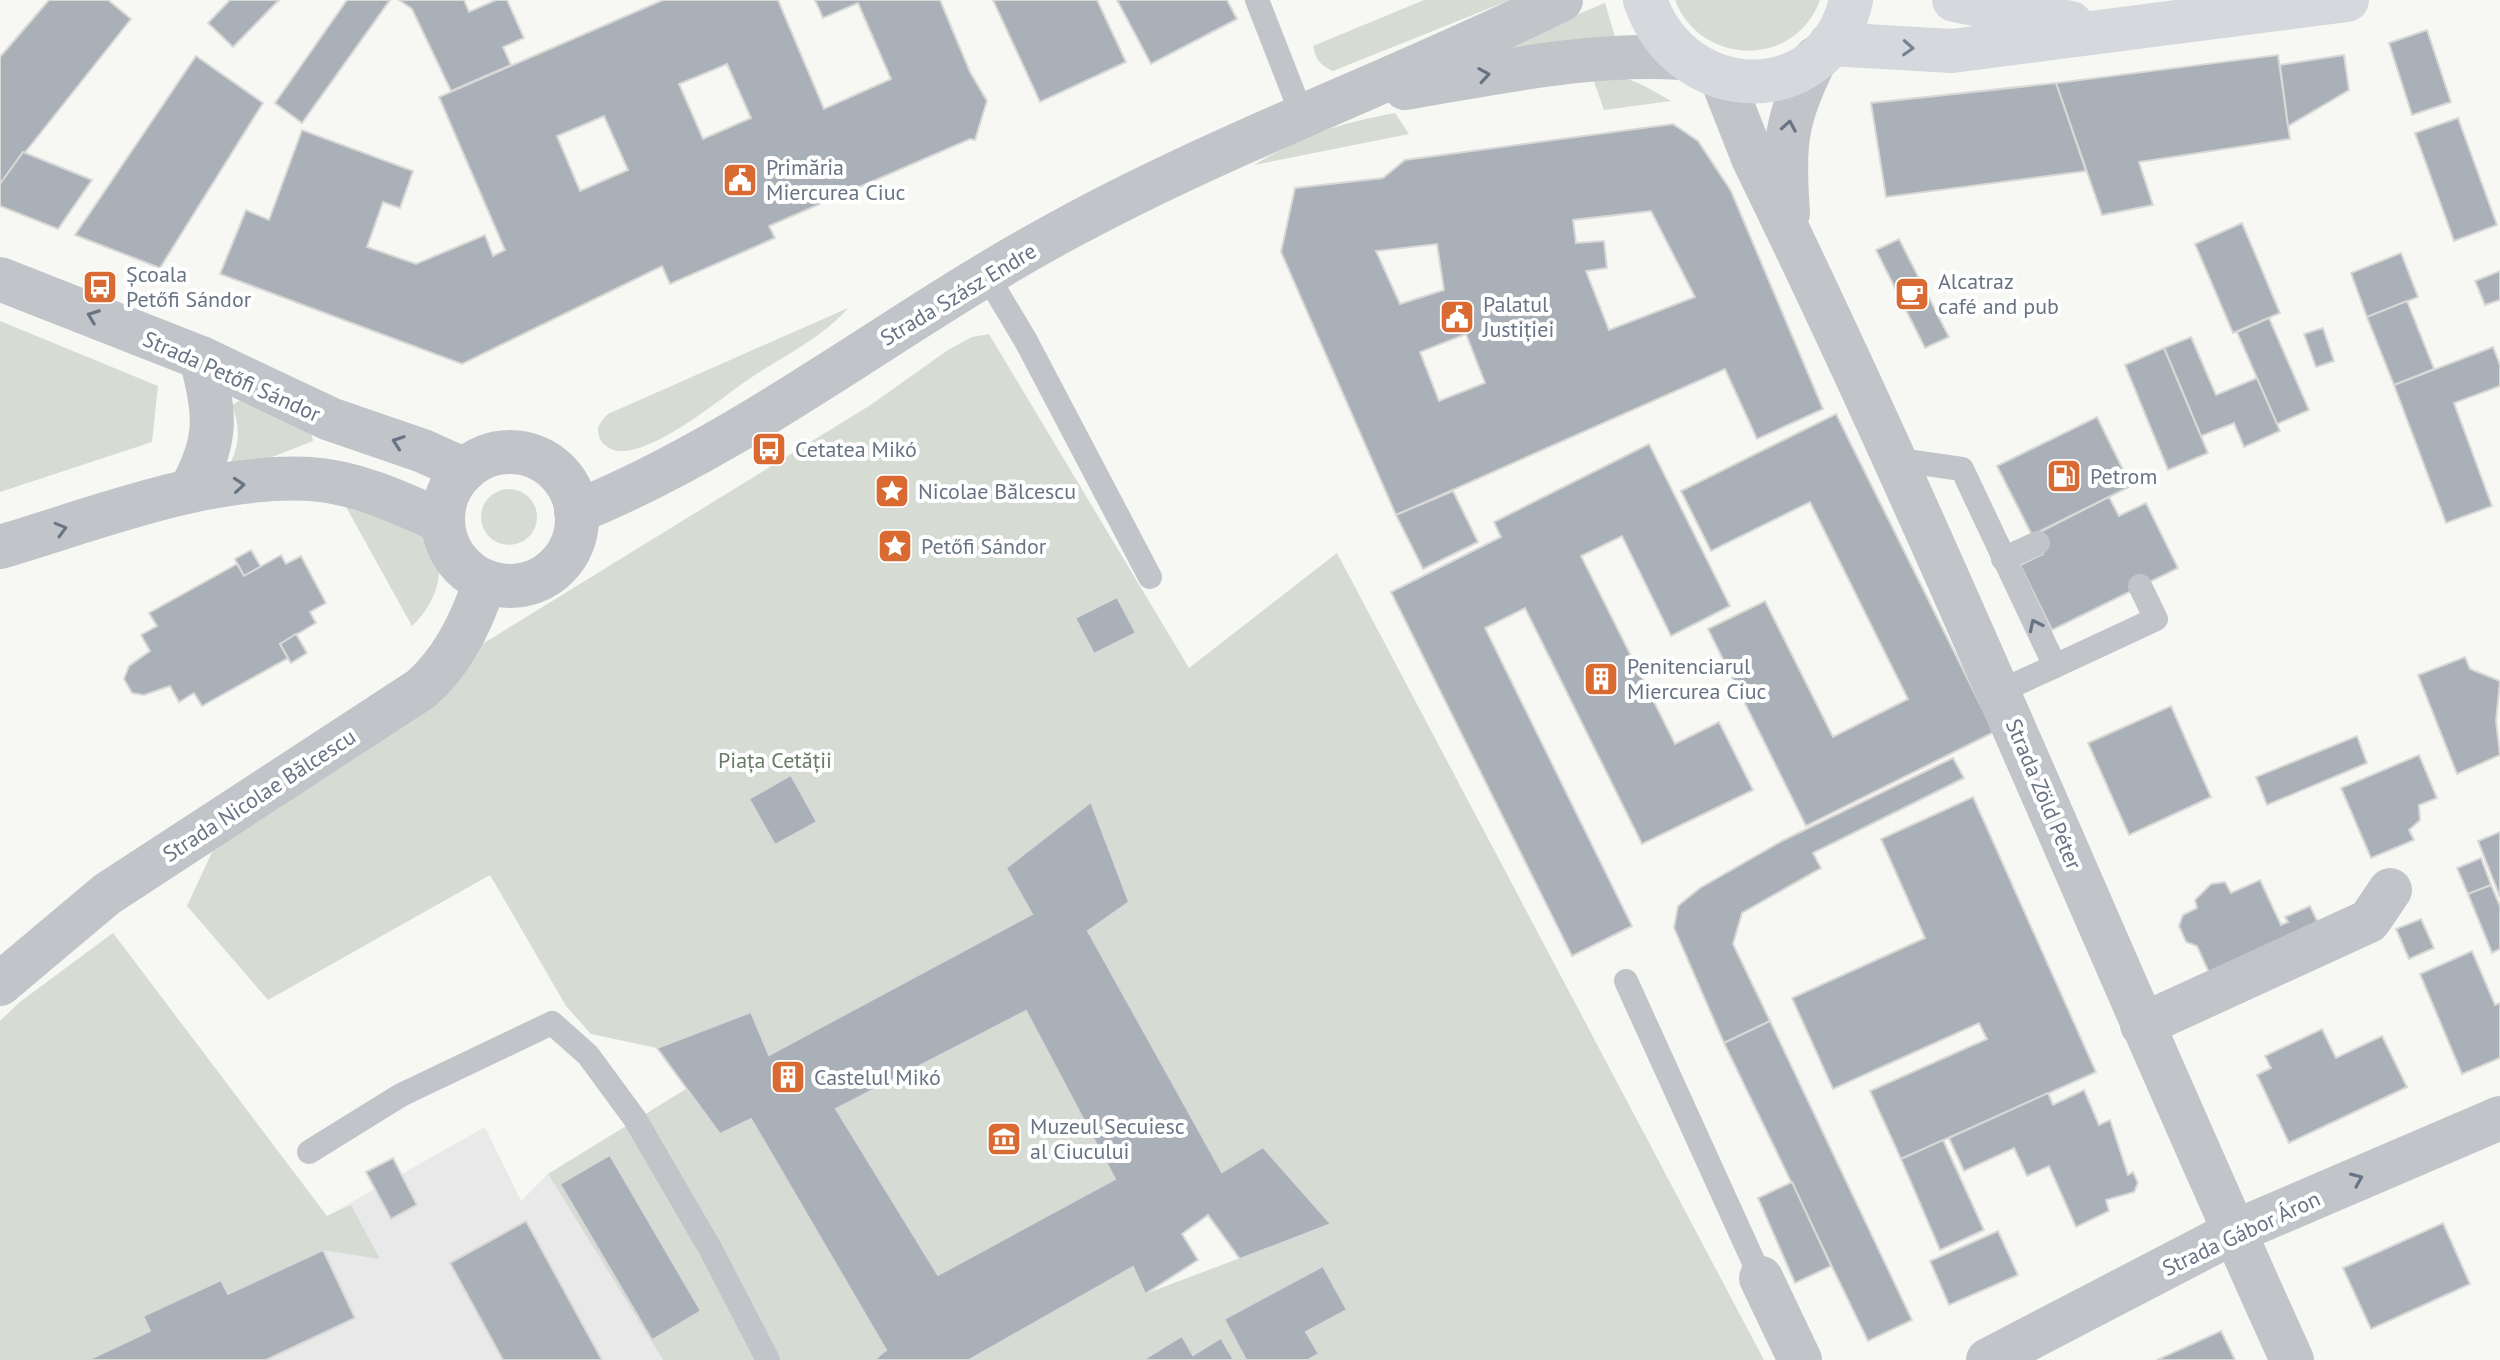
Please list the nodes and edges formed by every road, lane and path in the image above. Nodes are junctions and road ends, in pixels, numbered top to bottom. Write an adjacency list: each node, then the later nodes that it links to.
1 (1257, 0): 12 (lane)
2 (1561, 0): 11 (street, Strada Szász Endre)
3 (1645, 0): 9 (main road)
4 (1851, 0): 8 (main road)
5 (1954, 0): 7 (main road)
6 (2347, 0): 7 (main road)
7 (2105, 29): 8 (main road, one-way to 7)
8 (1823, 51): 10 (main road); 13 (street, Strada Zöld Péter, one-way to 8)
9 (1682, 58): 10 (main road); 11 (street, Strada Szász Endre, one-way to 9)
10 (1722, 79): 13 (street, Strada Zöld Péter)
11 (1351, 96): 12 (street, Strada Szász Endre)
12 (1302, 115): 14 (street, Strada Szász Endre)
13 (1789, 232): 17 (street, Strada Zöld Péter)
14 (986, 274): 20 (street, Strada Szász Endre); 25 (lane)
15 (0, 279): 16 (street, Strada Petőfi Sándor, one-way to 15)
16 (201, 358): 18 (street, Strada Petőfi Sándor, one-way to 16); 19 (street)
17 (1892, 459): 24 (lane); 29 (street, Strada Zöld Péter)
18 (465, 470): 20 (street); 21 (street)
19 (191, 489): 21 (street, one-way to 21); 23 (street, one-way to 19)
20 (576, 512): 26 (street)
21 (443, 522): 26 (street)
22 (2038, 543): 24 (lane)
23 (0, 547)
24 (2003, 559): 28 (lane, one-way to 24)
25 (1150, 577)
26 (485, 581): 32 (street, Strada Nicolae Bălcescu)
27 (2140, 586): 28 (lane)
28 (2055, 666): 29 (lane)
29 (2001, 691): 33 (street, Strada Zöld Péter)
30 (2390, 890): 33 (street)
31 (1626, 981): 37 (lane)
32 (0, 984)
33 (2142, 1025): 36 (street, Strada Zöld Péter)
34 (2500, 1118): 36 (street, Strada Gábor Áron, one-way to 34)
35 (309, 1152): 38 (lane)
36 (2234, 1232): 40 (street, Strada Gábor Áron); 41 (street, Strada Zöld Péter)
37 (1761, 1278): 39 (street)
38 (768, 1360)
39 (1800, 1360)
40 (1988, 1360)
41 (2292, 1360)

